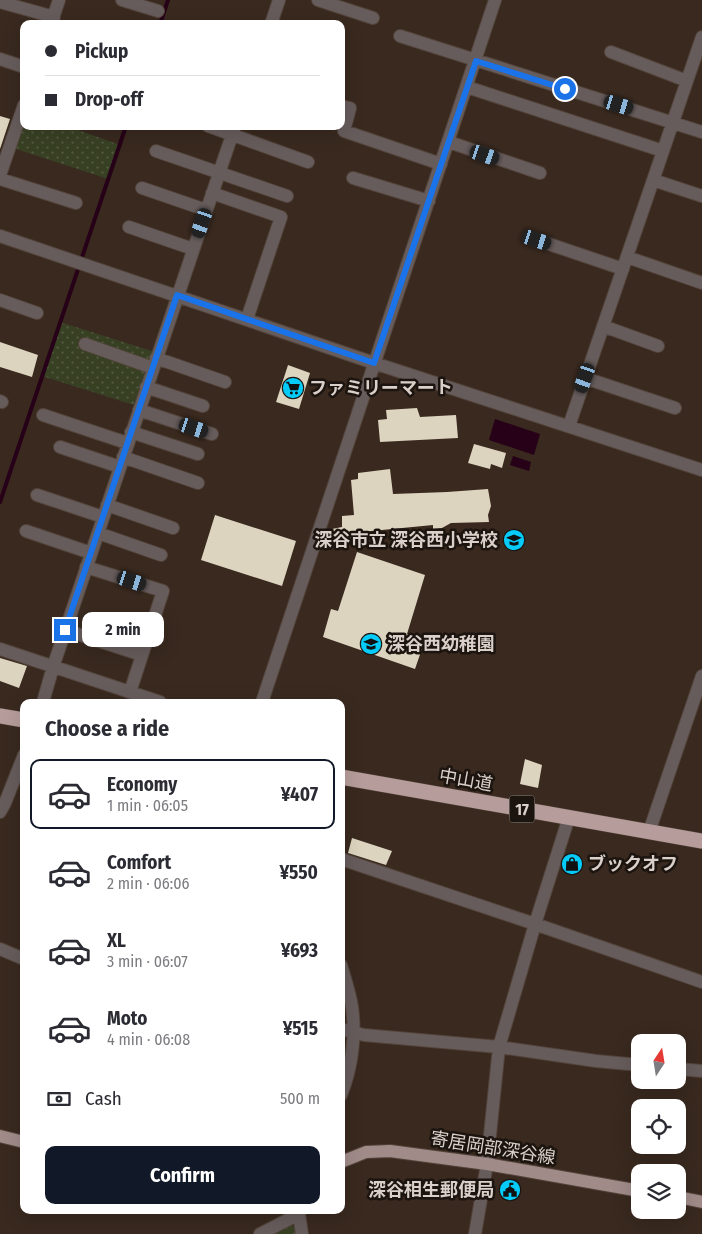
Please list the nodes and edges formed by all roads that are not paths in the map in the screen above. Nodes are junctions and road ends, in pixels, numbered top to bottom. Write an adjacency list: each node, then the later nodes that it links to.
1 (59, 0): 9 (street)
2 (122, 0): 7 (street)
3 (279, 0): 10 (street)
4 (318, 0): 8 (street)
5 (495, 0): 15 (street)
6 (0, 2): 9 (street)
7 (158, 11)
8 (373, 18)
9 (52, 20)
10 (272, 20)
11 (400, 36): 15 (street)
12 (702, 37): 17 (street)
13 (611, 52): 17 (street)
14 (0, 60): 16 (street)
15 (476, 61): 18 (street); 21 (street)
16 (20, 66)
17 (687, 81): 21 (street)
18 (467, 87): 26 (street); 28 (street)
19 (345, 107): 22 (street)
20 (20, 117): 33 (street)
21 (673, 122): 25 (street); 28 (street)
22 (345, 127)
23 (234, 130): 29 (street); 31 (street)
24 (344, 130): 30 (street)
25 (702, 132)
26 (449, 142): 30 (street); 32 (street)
27 (156, 151): 31 (street)
28 (663, 151): 35 (street)
29 (308, 162)
30 (441, 164): 40 (street)
31 (219, 173): 37 (street); 38 (street)
32 (540, 173)
33 (0, 177): 41 (street)
34 (353, 178): 40 (street)
35 (653, 180): 39 (street); 47 (street)
36 (142, 188): 42 (street)
37 (212, 193): 42 (street); 52 (street)
38 (288, 196)
39 (702, 196)
40 (429, 201): 57 (street)
41 (76, 203)
42 (206, 210): 46 (street)
43 (129, 227): 46 (street)
44 (0, 236): 49 (street)
45 (537, 240): 47 (street)
46 (193, 249): 49 (street)
47 (625, 263): 48 (street); 53 (street)
48 (702, 283)
49 (177, 295): 52 (street); 56 (street)
50 (0, 300): 51 (street)
51 (37, 313)
52 (247, 319): 57 (street)
53 (603, 326): 55 (street); 58 (street)
54 (85, 344): 56 (street)
55 (658, 346)
56 (154, 363): 59 (street); 60 (street)
57 (374, 363): 65 (street); 89 (street)
58 (585, 378): 62 (street); 65 (street)
59 (224, 382)
60 (146, 387): 61 (street); 63 (street)
61 (203, 406)
62 (675, 408)
63 (139, 410): 66 (street); 67 (street)
64 (43, 415): 67 (street)
65 (569, 426): 71 (street)
66 (212, 434)
67 (129, 438): 69 (street); 70 (street)
68 (60, 447): 70 (street)
69 (198, 454)
70 (121, 462): 72 (street); 74 (street)
71 (702, 470)
72 (198, 483)
73 (38, 495): 74 (street)
74 (105, 511): 75 (street); 77 (street)
75 (173, 528)
76 (26, 532): 78 (street)
77 (98, 533): 78 (street); 79 (street)
78 (91, 552): 80 (street)
79 (161, 555)
80 (86, 567): 81 (street); 83 (street)
81 (65, 630): 83 (street); 84 (street)
82 (0, 649): 84 (street)
83 (142, 656): 86 (street)
84 (53, 667): 86 (street); 87 (street)
85 (702, 676): 90 (street)
86 (130, 692): 88 (street)
87 (44, 699)
88 (151, 699)
89 (263, 699)
90 (698, 703): 97 (street)
91 (0, 716): 92 (highway)
92 (20, 719)
93 (20, 766): 95 (street)
94 (345, 780): 96 (highway, 中山道 / 17)
95 (0, 812)
96 (569, 817): 97 (highway, 中山道 / 17); 100 (street)
97 (649, 832): 98 (highway, 中山道 / 17)
98 (702, 840)
99 (345, 860): 100 (street)
100 (535, 924): 104 (street); 106 (street)
101 (0, 949): 102 (street)
102 (20, 957)
103 (345, 980): 105 (street)
104 (702, 982)
105 (347, 1030): 106 (street); 110 (street)
106 (499, 1047): 107 (street); 114 (street)
107 (631, 1064)
108 (686, 1070): 109 (street)
109 (702, 1071)
110 (345, 1086)
111 (0, 1136): 112 (main road)
112 (20, 1141)
113 (345, 1160): 114 (main road, 寄居岡部深谷線)
114 (487, 1164): 115 (main road, 寄居岡部深谷線); 122 (street)
115 (631, 1189)
116 (686, 1199): 117 (main road)
117 (702, 1202)
118 (296, 1214): 120 (street)
119 (300, 1214): 121 (street)
120 (260, 1234)
121 (302, 1234)
122 (475, 1234)

